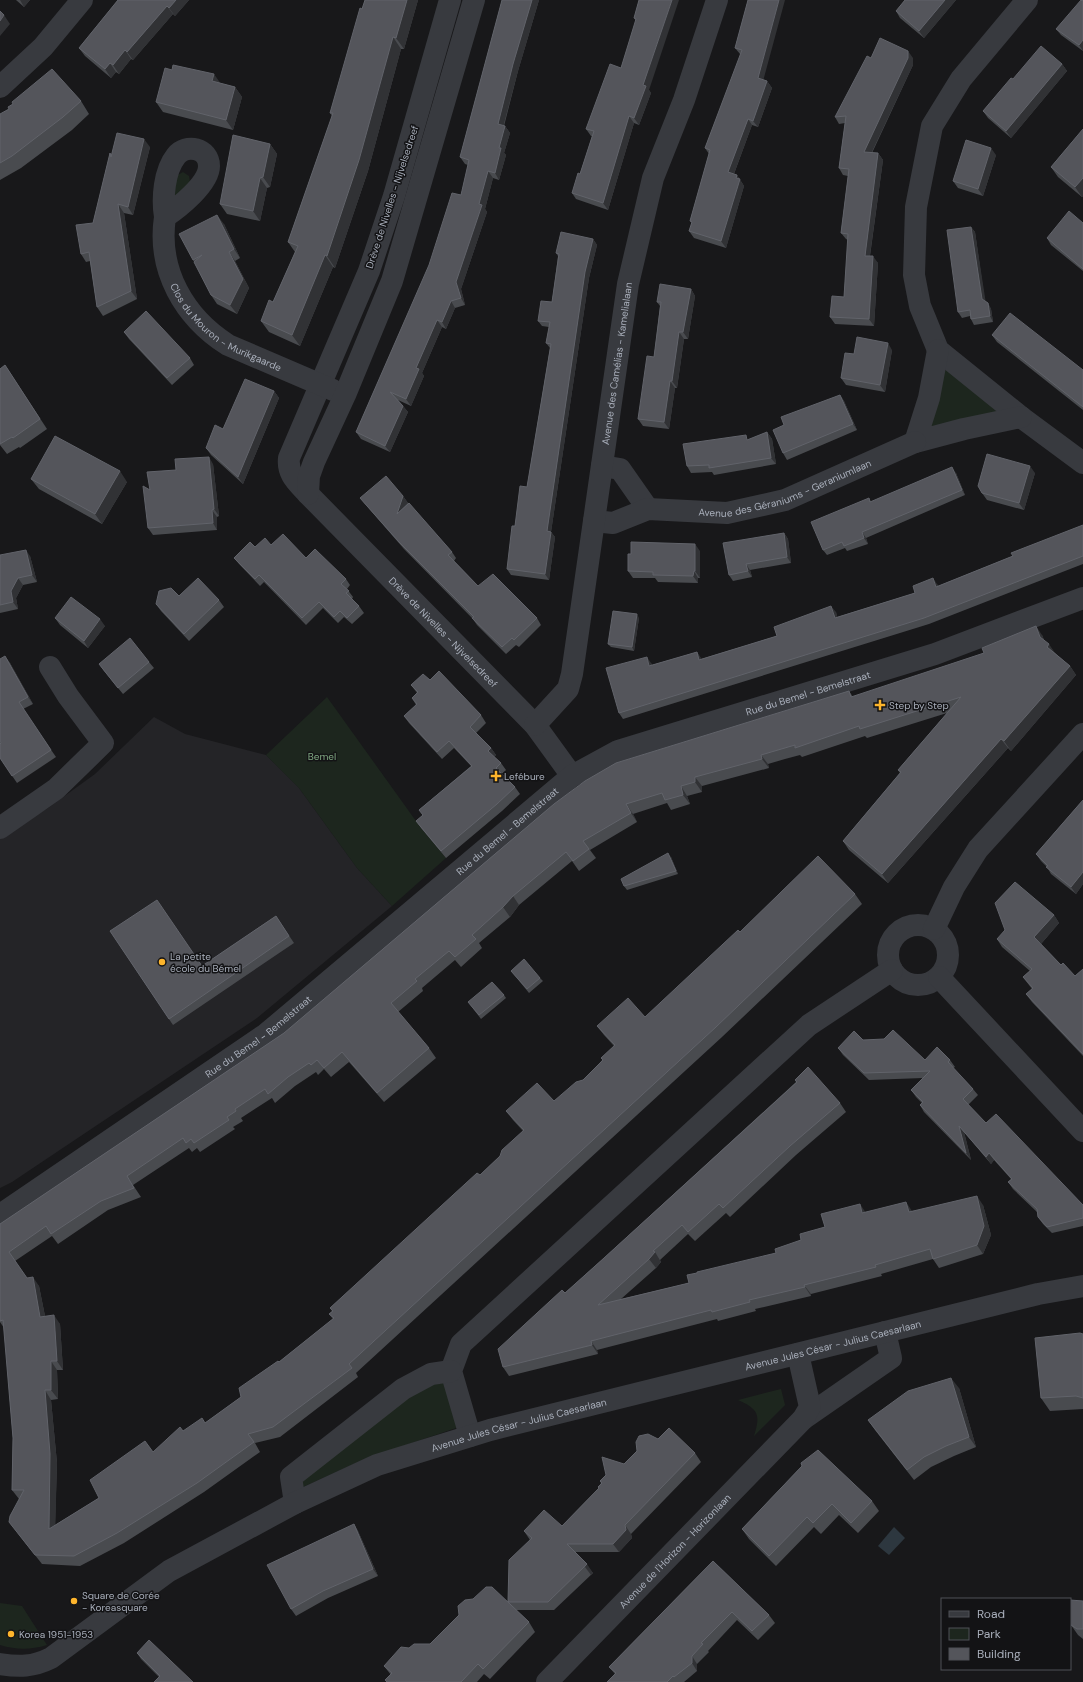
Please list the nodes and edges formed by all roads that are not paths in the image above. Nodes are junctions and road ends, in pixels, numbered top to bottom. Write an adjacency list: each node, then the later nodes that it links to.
1 (82, 0): 6 (street)
2 (450, 0): 9 (street, Drève de Nivelles - Nijvelsedreef)
3 (474, 0): 10 (street)
4 (717, 0): 14 (street, Avenue des Camélias - Kamelialaan)
5 (1026, 0): 8 (street)
6 (0, 87)
7 (165, 217): 9 (street, Clos du Mouron - Murikgaarde)
8 (938, 350): 11 (street); 12 (street)
9 (319, 384): 10 (street, Clos du Mouron - Murikgaarde); 15 (street, Drève de Nivelles - Nijvelsedreef)
10 (345, 395): 15 (street)
11 (1021, 417): 12 (street, Avenue des Géraniums - Geraniumlaan); 13 (street)
12 (915, 442): 16 (street, Avenue des Géraniums - Geraniumlaan)
13 (1083, 463)
14 (602, 466): 16 (street); 17 (street, Avenue des Camélias - Kamelialaan)
15 (308, 494): 20 (street, Drève de Nivelles - Nijvelsedreef)
16 (648, 508): 17 (street, Avenue des Géraniums - Geraniumlaan)
17 (594, 522): 20 (street, Avenue des Camélias - Kamelialaan)
18 (1083, 598): 22 (street, Rue du Bemel - Bemelstraat)
19 (50, 667): 23 (street)
20 (535, 725): 22 (street, Drève de Nivelles - Nijvelsedreef)
21 (1083, 734): 24 (street)
22 (572, 776): 28 (street, Rue du Bemel - Bemelstraat)
23 (0, 828)
24 (934, 929): 25 (street); 26 (street)
25 (892, 970): 26 (street); 32 (street)
26 (939, 977): 27 (street)
27 (1083, 1131)
28 (3, 1210)
29 (1083, 1286): 30 (street, Avenue Jules César - Julius Caesarlaan)
30 (885, 1332): 31 (street, Avenue Jules César - Julius Caesarlaan); 33 (street, Avenue de l'Horizon - Horizonlaan)
31 (798, 1354): 33 (street, Avenue de l'Horizon - Horizonlaan); 34 (street, Avenue Jules César - Julius Caesarlaan)
32 (451, 1371): 34 (street); 35 (street)
33 (803, 1419): 37 (street, Avenue de l'Horizon - Horizonlaan)
34 (470, 1436): 35 (street, Avenue Jules César - Julius Caesarlaan)
35 (295, 1503): 36 (street, Avenue Jules César - Julius Caesarlaan)
36 (0, 1664)
37 (547, 1682)

